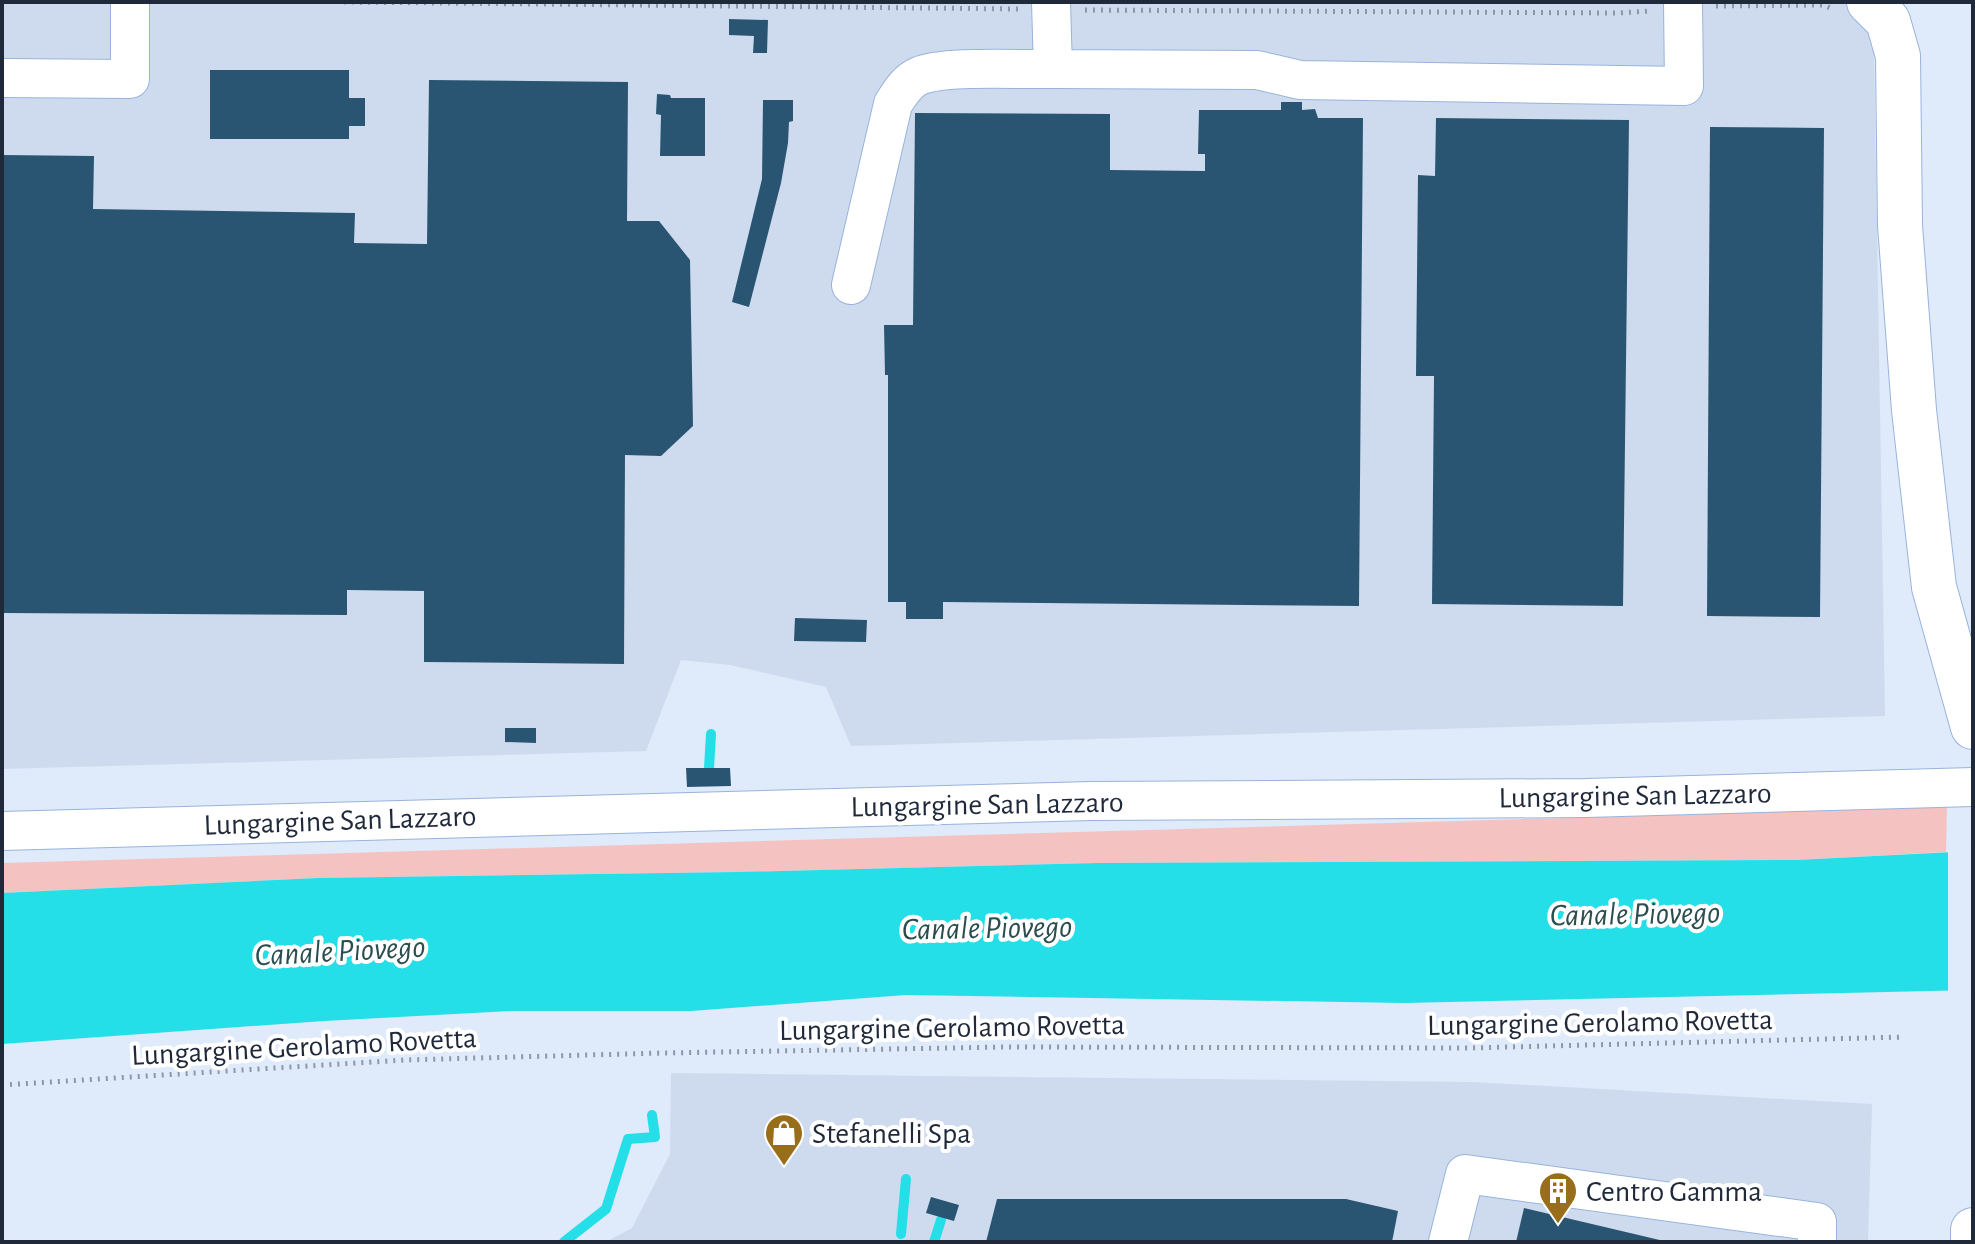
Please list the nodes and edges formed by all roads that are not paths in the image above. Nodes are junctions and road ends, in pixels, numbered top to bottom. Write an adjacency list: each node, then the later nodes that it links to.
1 (130, 2): 6 (lane)
2 (1683, 5): 5 (lane)
3 (1051, 6): 5 (lane)
4 (1853, 6): 8 (highway)
5 (1053, 69): 7 (lane)
6 (2, 78)
7 (851, 285)
8 (1973, 727)
9 (1973, 787): 10 (lane, Lungargine San Lazzaro)
10 (2, 831)
11 (1973, 1230): 14 (highway)
12 (1448, 1242): 13 (lane)
13 (1817, 1242)
14 (1973, 1242)

